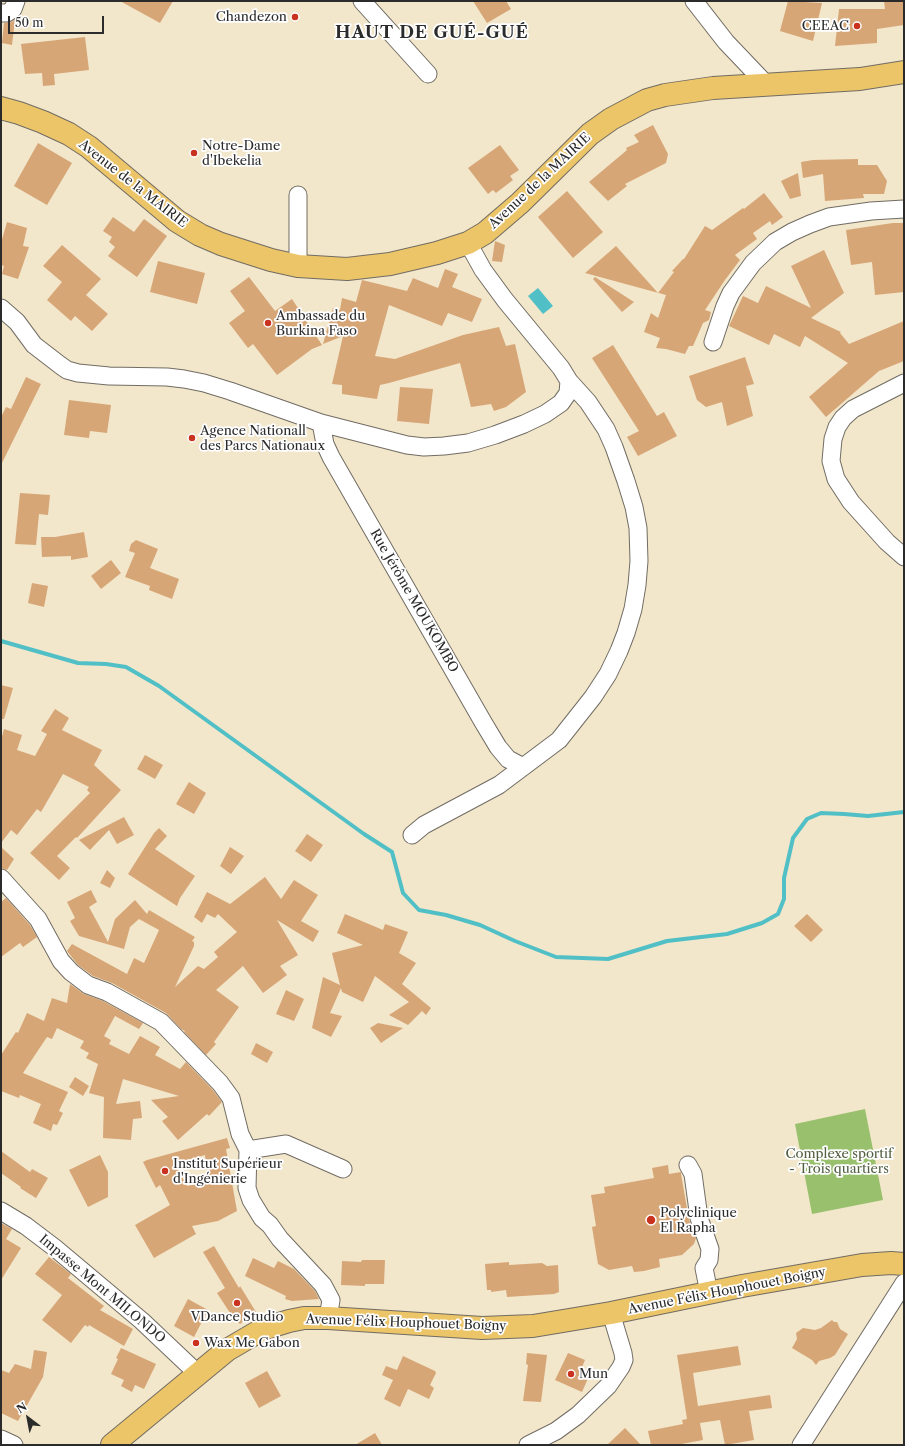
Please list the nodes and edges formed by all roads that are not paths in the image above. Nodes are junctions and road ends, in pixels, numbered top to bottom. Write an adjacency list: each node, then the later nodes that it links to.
1 (16, 1): 4 (street)
2 (362, 1): 6 (street)
3 (694, 1): 7 (street)
4 (1, 13)
5 (904, 72): 7 (main road, Avenue de la MAIRIE)
6 (428, 74)
7 (766, 84): 11 (main road, Avenue de la MAIRIE)
8 (1, 108): 12 (main road, Avenue de la MAIRIE)
9 (298, 194): 12 (street)
10 (904, 209): 14 (street)
11 (468, 243): 12 (main road, Avenue de la MAIRIE); 15 (street)
12 (298, 266)
13 (1, 308): 17 (street)
14 (713, 342)
15 (569, 381): 17 (street); 19 (street)
16 (904, 383): 18 (street)
17 (321, 423): 19 (street, Rue Jérôme MOUKOMBO)
18 (904, 557)
19 (523, 767): 20 (street)
20 (412, 835)
21 (1, 878): 22 (street)
22 (248, 1150): 24 (street); 30 (street)
23 (688, 1165): 28 (street)
24 (344, 1169)
25 (1, 1211): 31 (street, Impasse Mont MILONDO)
26 (904, 1264): 28 (main road, Avenue Félix Houphouet Boigny)
27 (904, 1283): 36 (street)
28 (709, 1293): 29 (main road, Avenue Félix Houphouet Boigny)
29 (611, 1313): 30 (main road, Avenue Félix Houphouet Boigny); 35 (street)
30 (328, 1318): 31 (main road, Avenue Félix Houphouet Boigny)
31 (197, 1373): 34 (main road, Avenue Félix Houphouet Boigny)
32 (1, 1439): 33 (street)
33 (14, 1445)
34 (112, 1445)
35 (528, 1445)
36 (801, 1445)

